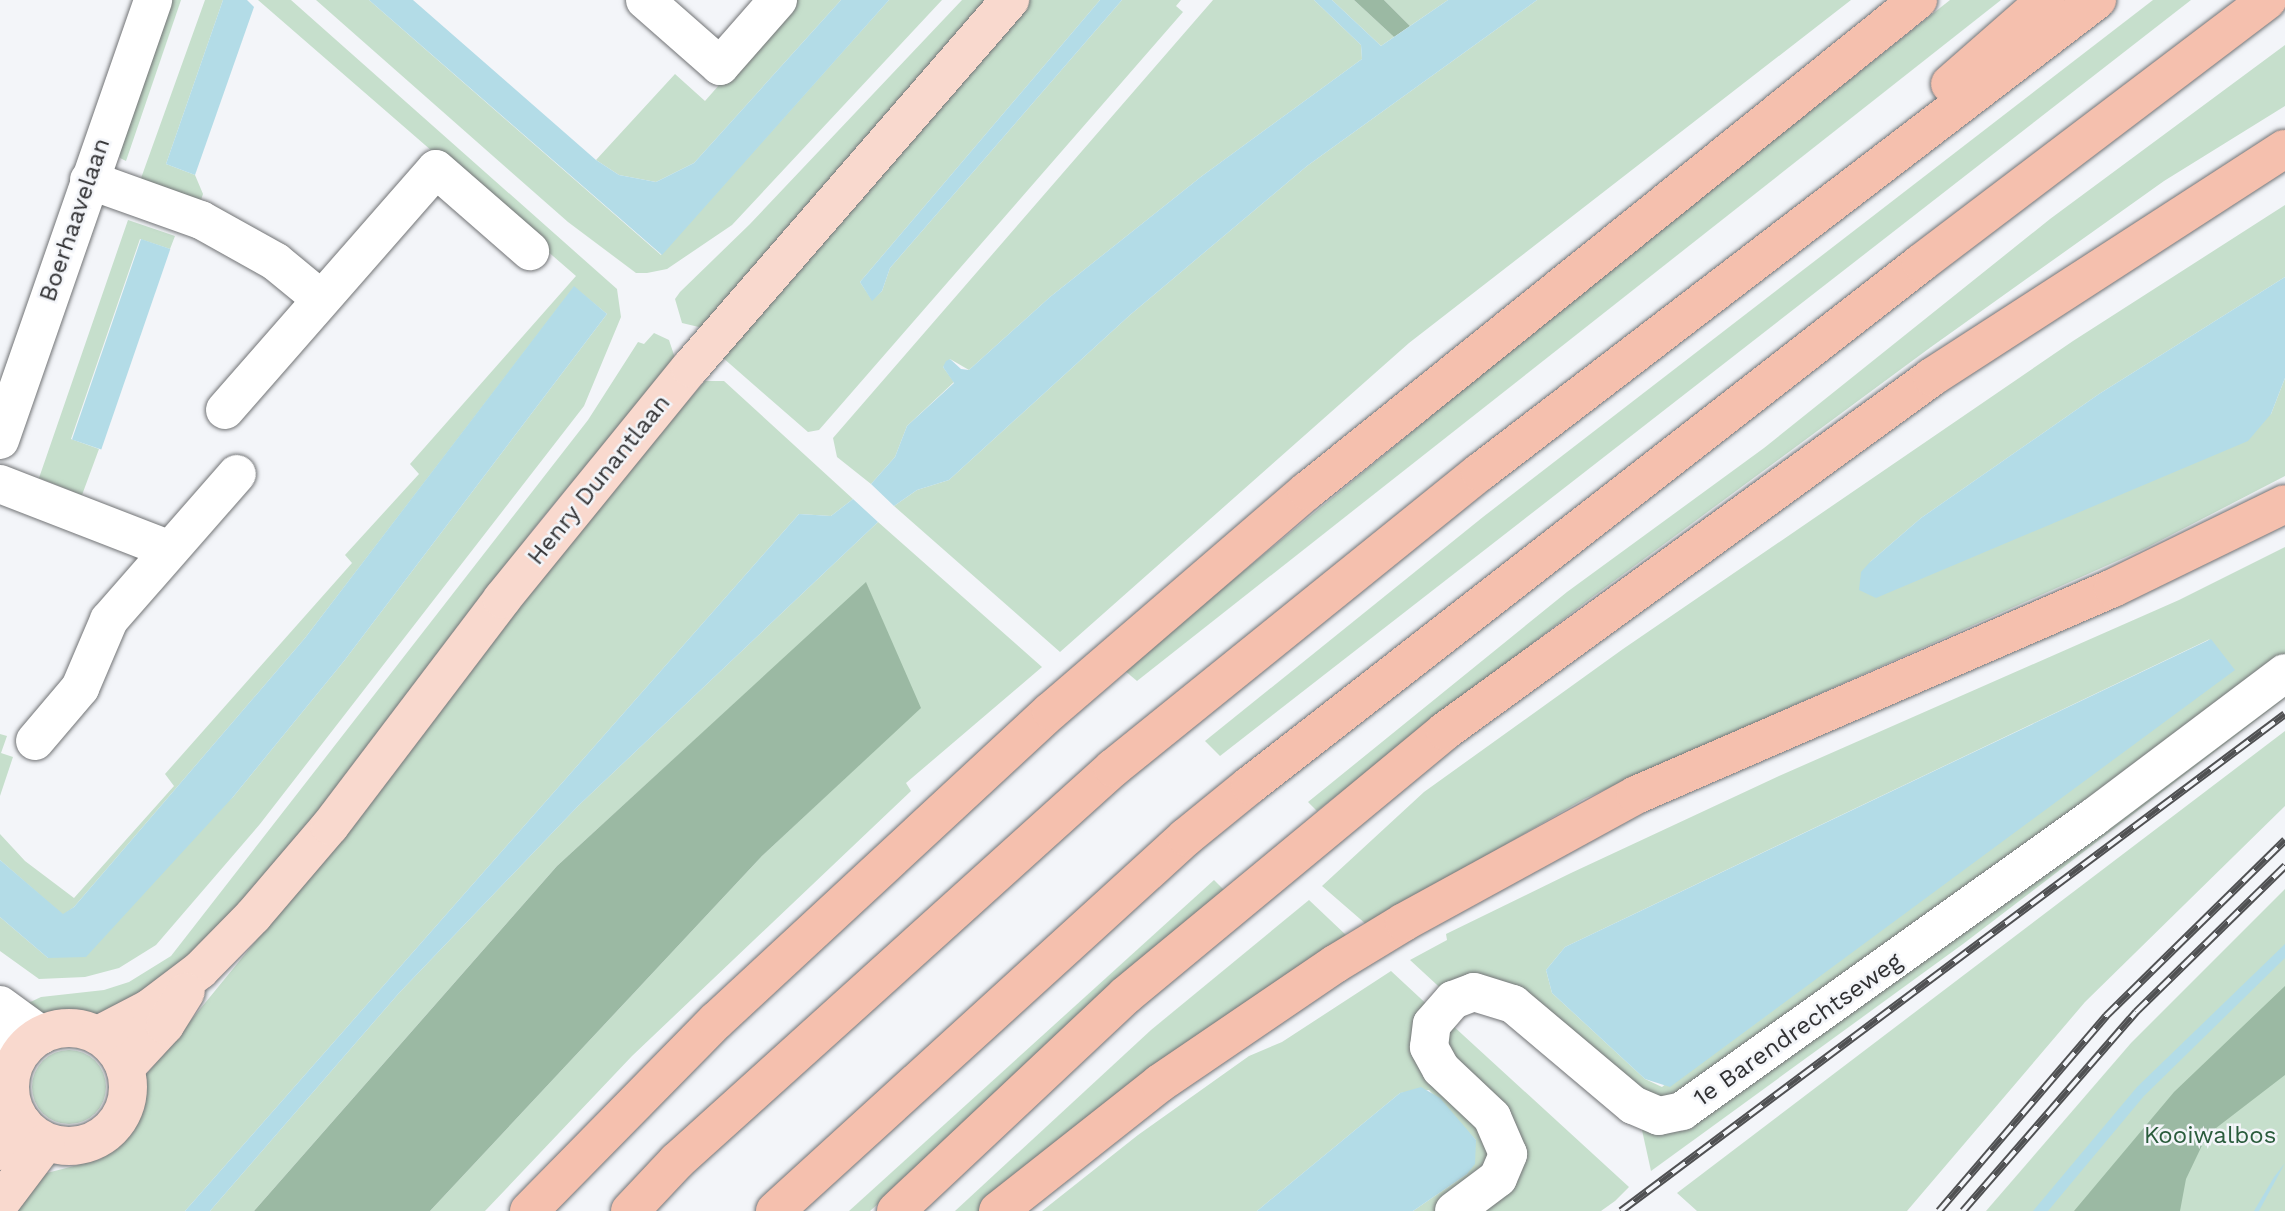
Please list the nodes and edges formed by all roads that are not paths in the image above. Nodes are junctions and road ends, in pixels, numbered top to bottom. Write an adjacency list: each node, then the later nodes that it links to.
1 (153, 0): 10 (street, Boerhaavelaan)
2 (645, 0): 3 (street)
3 (778, 0)
4 (1010, 0): 23 (main road, Henry Dunantlaan)
5 (1918, 0): 31 (highway)
6 (2046, 0): 11 (highway)
7 (2097, 0): 11 (highway)
8 (2267, 0): 33 (highway)
9 (2285, 149): 34 (highway)
10 (89, 180): 13 (street); 14 (street, Boerhaavelaan)
11 (1815, 212): 32 (highway)
12 (530, 251): 13 (street)
13 (321, 299): 15 (street)
14 (11, 367): 16 (street, Boerhaavelaan)
15 (225, 410)
16 (0, 440)
17 (237, 474): 20 (street)
18 (0, 484): 20 (street)
19 (2285, 505): 35 (highway)
20 (170, 550): 22 (street)
21 (2285, 673): 36 (street, 1e Barendrechtseweg)
22 (35, 741)
23 (200, 970): 26 (main road, Henry Dunantlaan); 28 (main road, Henry Dunantlaan)
24 (0, 1005): 25 (street)
25 (41, 1035): 26 (main road); 27 (main road)
26 (98, 1035): 28 (main road)
27 (7, 1054): 29 (main road)
28 (125, 1068): 29 (main road)
29 (22, 1139): 30 (main road)
30 (0, 1203)
31 (529, 1211)
32 (630, 1211)
33 (775, 1211)
34 (896, 1211)
35 (998, 1211)
36 (1454, 1211)

